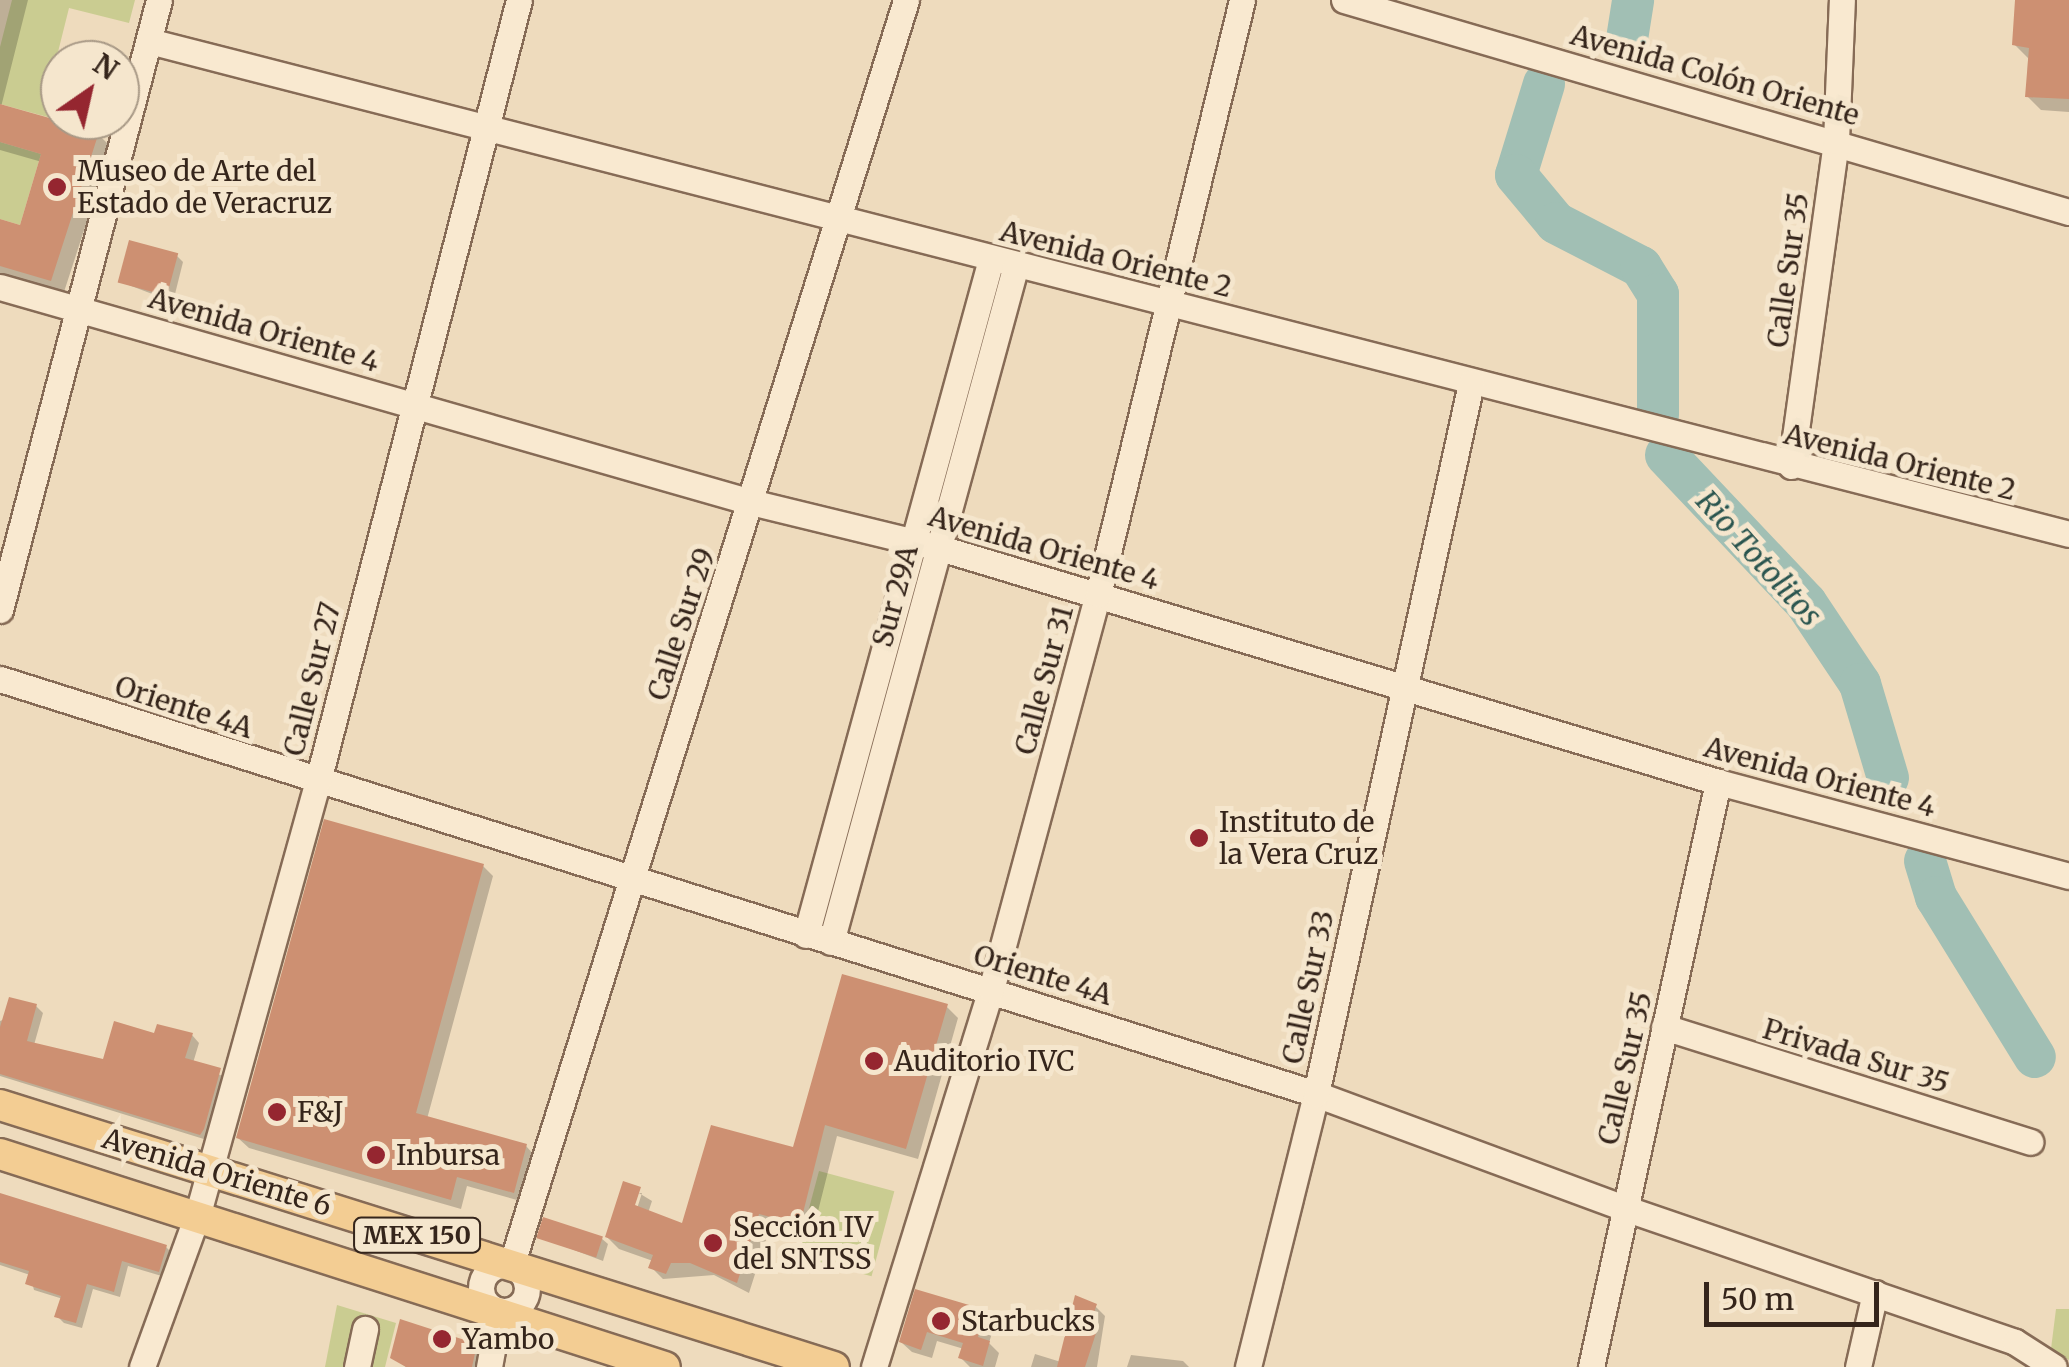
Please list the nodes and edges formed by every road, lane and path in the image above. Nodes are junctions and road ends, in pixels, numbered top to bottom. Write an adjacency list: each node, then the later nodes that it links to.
1 (158, 0): 7 (street)
2 (519, 0): 8 (street, Calle Sur 27)
3 (906, 0): 11 (street, Calle Sur 29)
4 (1242, 0): 14 (street, Calle Sur 31)
5 (1344, 0): 9 (street, Avenida Colón Oriente)
6 (1842, 0): 9 (street, Calle Sur 35)
7 (149, 41): 8 (street, Avenida Oriente 2); 15 (street)
8 (483, 128): 11 (street, Avenida Oriente 2); 17 (street, Calle Sur 27)
9 (1836, 141): 10 (street, Avenida Colón Oriente); 18 (street, Calle Sur 35)
10 (2069, 212)
11 (837, 220): 12 (street, Avenida Oriente 2); 19 (street, Calle Sur 29)
12 (1004, 262): 14 (street, Avenida Oriente 2); 21 (street, Sur 29A)
13 (0, 286): 15 (street, Avenida Oriente 4)
14 (1166, 302): 16 (street, Avenida Oriente 2); 22 (street, Calle Sur 31)
15 (75, 308): 17 (street, Avenida Oriente 4); 23 (street)
16 (1471, 383): 18 (street, Avenida Oriente 2); 25 (street, Calle Sur 33)
17 (412, 402): 19 (street, Avenida Oriente 4); 26 (street, Calle Sur 27)
18 (1791, 466): 20 (street, Avenida Oriente 2)
19 (752, 502): 21 (street, Avenida Oriente 4); 29 (street, Calle Sur 29)
20 (2069, 534)
21 (929, 545): 22 (street, Avenida Oriente 4); 30 (street, Sur 29A)
22 (1098, 594): 25 (street, Avenida Oriente 4); 31 (street, Calle Sur 31)
23 (0, 610)
24 (0, 679): 26 (street, Oriente 4A)
25 (1405, 684): 27 (street, Avenida Oriente 4); 33 (street, Calle Sur 33)
26 (318, 781): 29 (street, Oriente 4A); 37 (street, Calle Sur 27)
27 (1718, 782): 28 (street, Avenida Oriente 4); 32 (street, Calle Sur 35)
28 (2069, 876)
29 (632, 880): 30 (street, Oriente 4A); 40 (street, Calle Sur 29)
30 (818, 938): 31 (street, Oriente 4A)
31 (991, 990): 33 (street, Oriente 4A); 49 (street, Calle Sur 31)
32 (1664, 1027): 35 (street, Privada Sur 35); 38 (street, Calle Sur 35)
33 (1316, 1094): 38 (street, Oriente 4A); 50 (street, Calle Sur 33)
34 (4, 1109): 37 (main road, Avenida Oriente 6 / MEX 150)
35 (2030, 1142)
36 (0, 1154): 39 (main road, Avenida Oriente 6 / MEX 150)
37 (210, 1167): 39 (street, Calle Sur 27); 40 (main road, Avenida Oriente 6 / MEX 150)
38 (1624, 1208): 41 (street, Oriente 4A); 51 (street, Calle Sur 35)
39 (198, 1213): 42 (main road, Avenida Oriente 6 / MEX 150); 44 (street, Calle Sur 27)
40 (511, 1266): 42 (street); 48 (main road, Avenida Oriente 6 / MEX 150)
41 (1876, 1293): 52 (street); 53 (street, Oriente 4A)
42 (498, 1312): 46 (street); 47 (main road, Avenida Oriente 6 / MEX 150)
43 (365, 1329): 45 (street)
44 (142, 1367)
45 (356, 1367)
46 (488, 1367)
47 (666, 1367)
48 (834, 1367)
49 (874, 1367)
50 (1248, 1367)
51 (1591, 1367)
52 (1858, 1367)
53 (2054, 1367)

